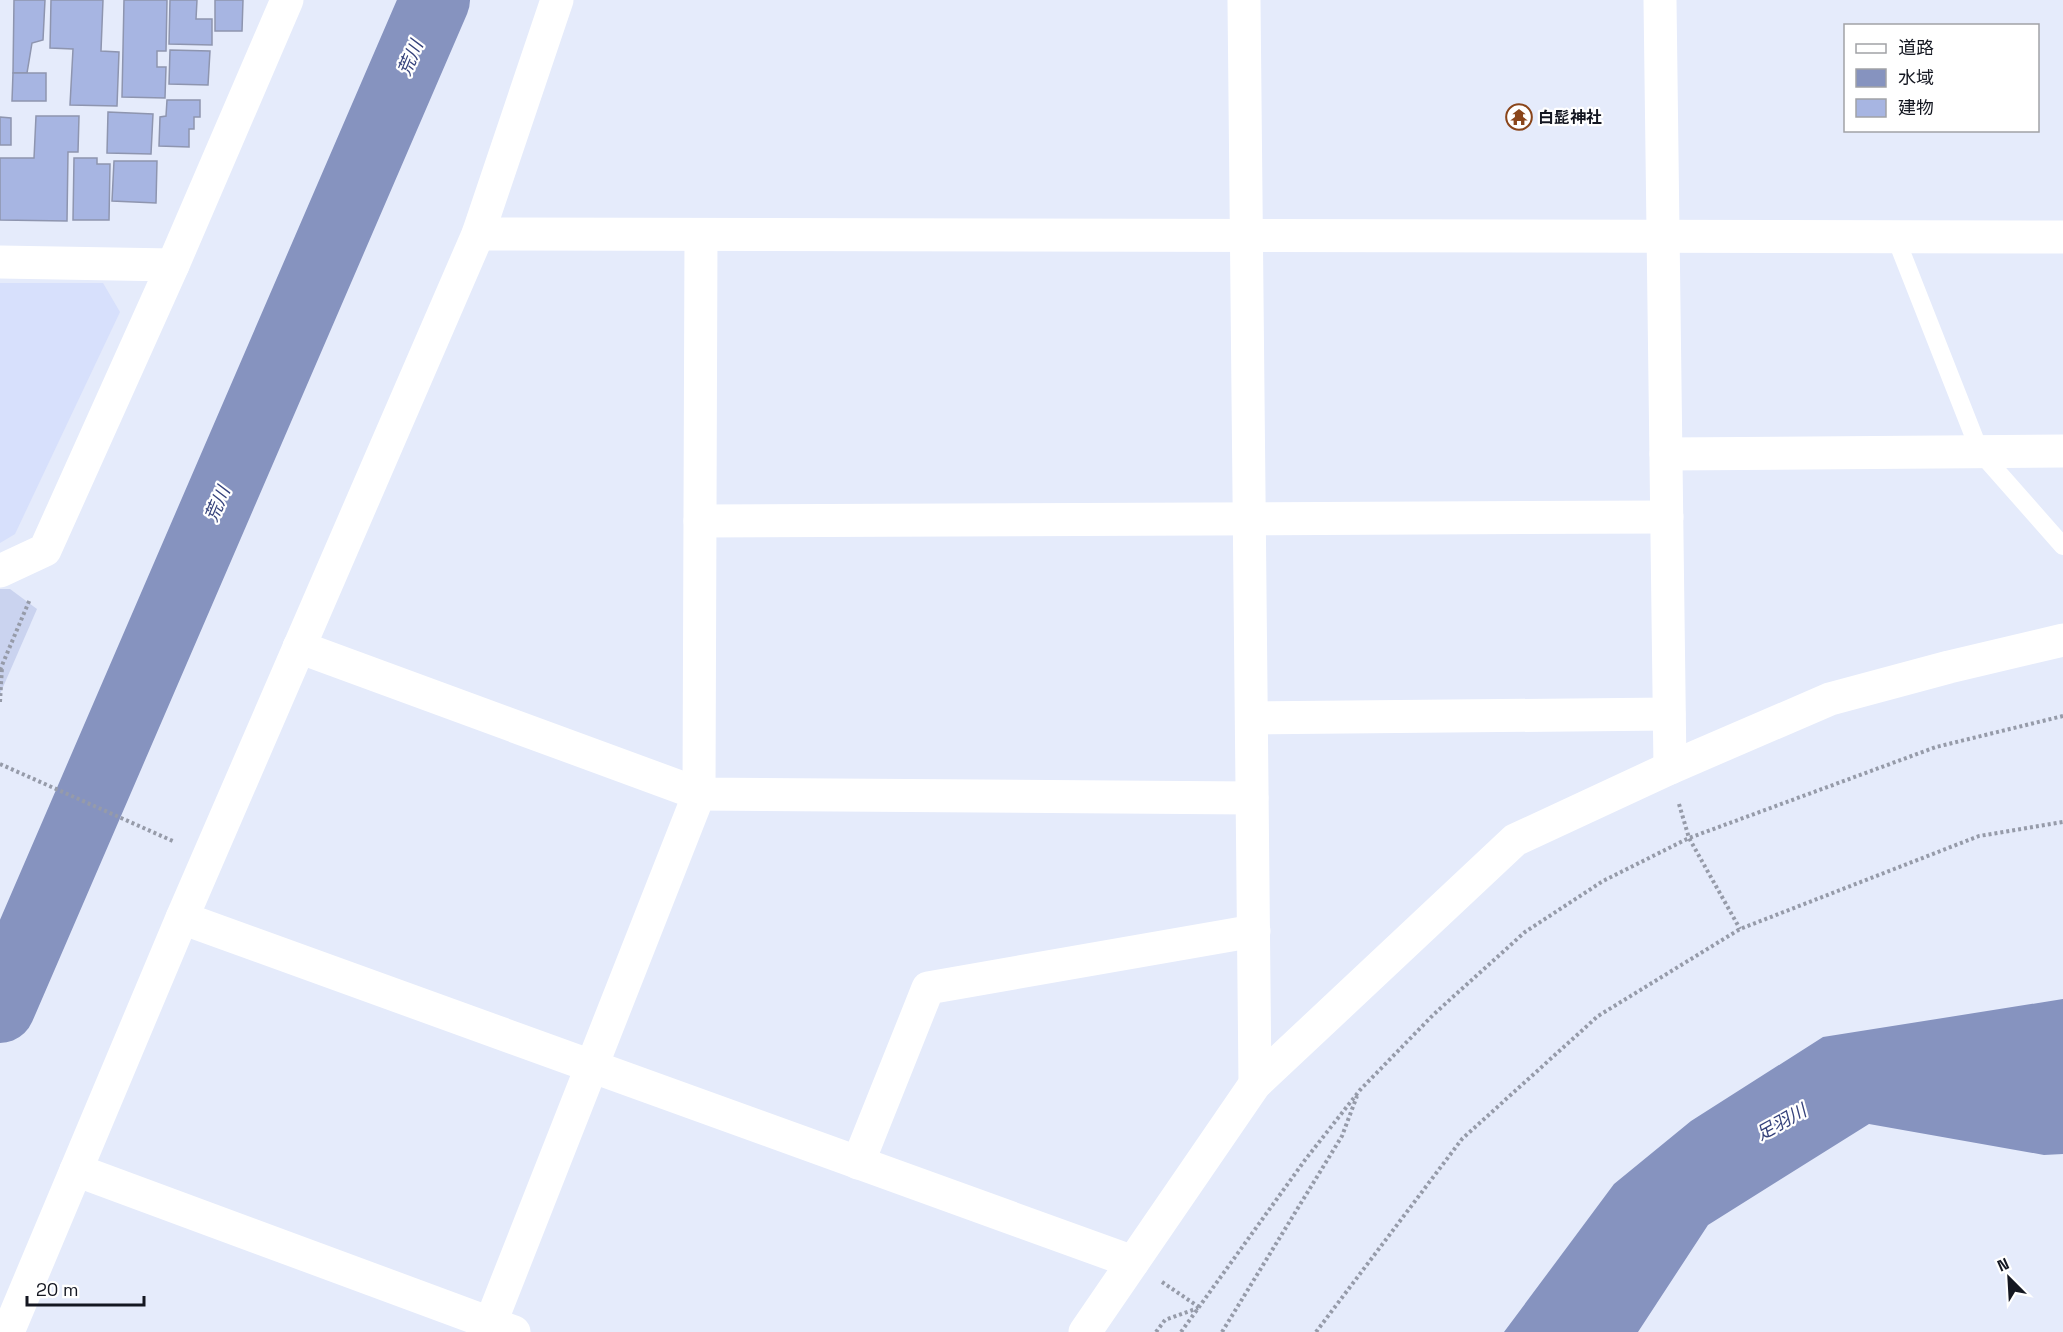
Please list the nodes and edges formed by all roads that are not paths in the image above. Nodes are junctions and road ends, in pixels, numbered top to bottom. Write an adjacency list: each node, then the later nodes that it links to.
1 (287, 0): 12 (street)
2 (557, 0): 5 (street)
3 (1244, 0): 7 (street)
4 (1660, 0): 8 (street)
5 (478, 234): 6 (street); 22 (street)
6 (700, 235): 7 (street); 18 (street)
7 (1247, 236): 8 (street); 17 (street)
8 (1663, 236): 9 (street); 15 (street)
9 (1895, 236): 10 (street); 14 (lane)
10 (2063, 237)
11 (0, 262): 12 (street)
12 (173, 265): 20 (street)
13 (2063, 451): 14 (street)
14 (1980, 452): 15 (street); 19 (lane)
15 (1666, 454): 16 (street)
16 (1666, 517): 17 (street); 23 (street)
17 (1250, 518): 18 (street); 24 (street)
18 (700, 521): 26 (street)
19 (2063, 546)
20 (0, 571)
21 (2063, 640): 25 (street)
22 (299, 647): 26 (street); 28 (street)
23 (1669, 714): 24 (street); 25 (street)
24 (1252, 718): 27 (street)
25 (1670, 768): 31 (street)
26 (699, 794): 27 (street); 30 (street)
27 (1252, 798): 29 (street)
28 (182, 918): 30 (street); 33 (street)
29 (1254, 932): 31 (street); 32 (street)
30 (592, 1066): 32 (street); 35 (street)
31 (1255, 1084): 34 (street)
32 (858, 1163): 34 (street)
33 (76, 1170): 35 (street); 36 (street)
34 (1133, 1262): 37 (street)
35 (497, 1329)
36 (8, 1332)
37 (1085, 1332)

